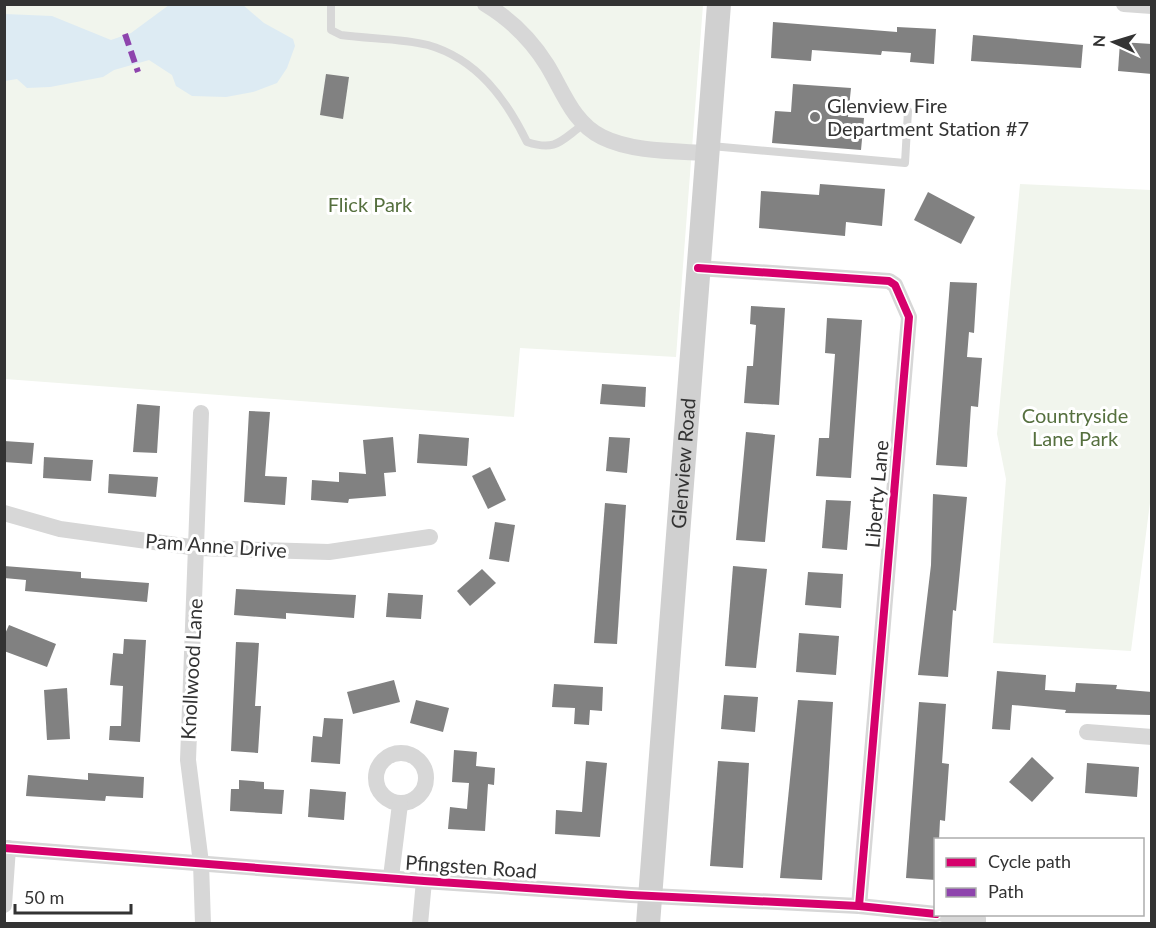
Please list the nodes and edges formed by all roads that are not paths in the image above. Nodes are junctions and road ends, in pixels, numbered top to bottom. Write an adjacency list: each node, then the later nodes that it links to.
1 (331, 4): 7 (lane)
2 (485, 4): 7 (street)
3 (719, 4): 8 (main road, Glenview Road)
4 (1124, 4): 5 (street)
5 (1152, 6)
6 (908, 111): 8 (lane)
7 (584, 124): 8 (street)
8 (707, 150): 9 (main road, Glenview Road)
9 (698, 268): 21 (main road, Glenview Road); 23 (street, Liberty Lane)
10 (201, 413): 13 (street, Knollwood Lane)
11 (4, 513): 13 (street, Pam Anne Drive)
12 (430, 537): 13 (street, Pam Anne Drive)
13 (198, 548): 18 (street, Knollwood Lane)
14 (1087, 732): 15 (street)
15 (1152, 737)
16 (400, 804): 19 (street)
17 (6, 848): 18 (street, Pfingsten Road); 22 (street)
18 (201, 863): 19 (street, Pfingsten Road); 27 (street, Knollwood Lane)
19 (391, 877): 20 (street, Pfingsten Road)
20 (424, 880): 21 (street, Pfingsten Road); 28 (street, Pfingsten Road)
21 (650, 895): 23 (street, Pfingsten Road); 29 (main road, Glenview Road)
22 (4, 905)
23 (859, 906): 24 (street, Pfingsten Road)
24 (934, 914)
25 (949, 916): 26 (street)
26 (978, 921)
27 (202, 924)
28 (420, 924)
29 (648, 924)

